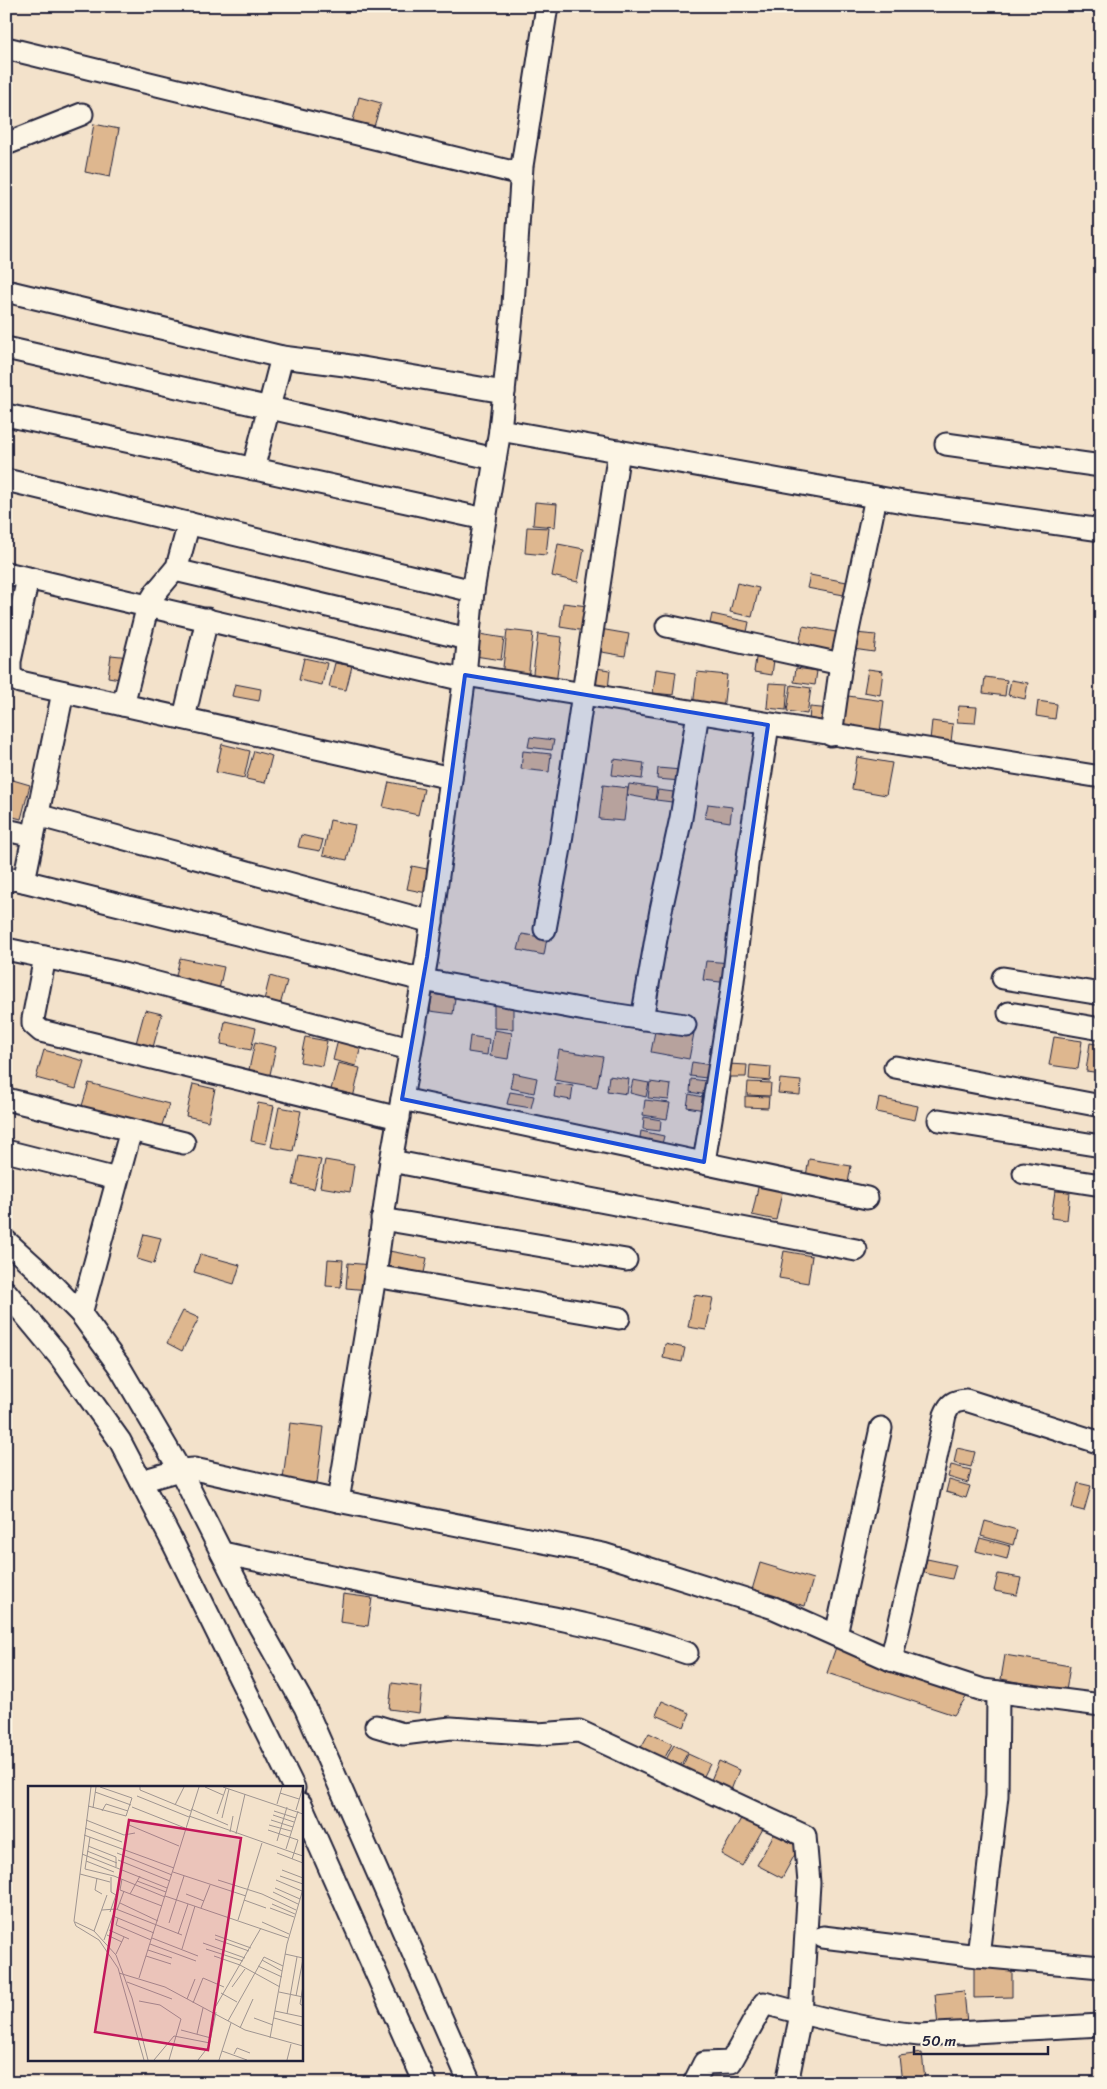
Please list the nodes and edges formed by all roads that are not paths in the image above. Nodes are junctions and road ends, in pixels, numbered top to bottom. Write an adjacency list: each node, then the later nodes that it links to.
1 (547, 6): 5 (street)
2 (10, 49): 5 (street)
3 (82, 114): 4 (street)
4 (6, 144)
5 (521, 174): 9 (street)
6 (6, 291): 8 (street)
7 (6, 348): 10 (street)
8 (282, 356): 9 (street); 10 (street)
9 (504, 392): 12 (street)
10 (268, 407): 15 (street); 17 (street)
11 (6, 415): 17 (street)
12 (500, 430): 14 (street); 15 (street)
13 (946, 444): 16 (street)
14 (619, 452): 19 (street); 34 (street)
15 (495, 459): 20 (street)
16 (1101, 466)
17 (253, 469): 20 (street)
18 (6, 480): 21 (street)
19 (876, 497): 22 (street); 31 (street)
20 (485, 519): 26 (street)
21 (189, 523): 23 (street); 26 (street)
22 (1101, 530)
23 (175, 570): 27 (street); 30 (street)
24 (6, 573): 25 (street)
25 (28, 578): 27 (street); 33 (street)
26 (473, 591): 30 (street)
27 (148, 605): 28 (street); 35 (street)
28 (207, 619): 32 (street); 37 (street)
29 (667, 626): 31 (street)
30 (468, 639): 32 (street)
31 (841, 664): 39 (street)
32 (464, 678): 34 (street); 40 (street)
33 (63, 692): 35 (street); 42 (street)
34 (582, 694): 36 (street); 46 (street)
35 (123, 705): 37 (street)
36 (698, 713): 38 (street); 53 (street)
37 (184, 718): 40 (street)
38 (768, 725): 39 (street); 67 (street)
39 (831, 735): 41 (street)
40 (451, 778): 45 (street)
41 (1101, 778)
42 (35, 826): 43 (street); 44 (street); 45 (street)
43 (6, 830)
44 (15, 881): 50 (street)
45 (432, 922): 50 (street)
46 (545, 929)
47 (6, 949): 48 (street)
48 (45, 957): 56 (street); 60 (street)
49 (1003, 978): 51 (street)
50 (423, 980): 53 (street); 56 (street)
51 (1101, 994)
52 (1009, 1013): 55 (street)
53 (642, 1019): 54 (street)
54 (685, 1025)
55 (1101, 1029)
56 (410, 1049): 60 (street)
57 (895, 1067): 59 (street)
58 (6, 1099): 62 (street)
59 (1101, 1106)
60 (400, 1109): 66 (street); 67 (street)
61 (940, 1120): 64 (street)
62 (132, 1130): 63 (street); 69 (street)
63 (184, 1144)
64 (1101, 1146)
65 (6, 1151): 69 (street)
66 (390, 1161): 72 (street); 74 (street)
67 (704, 1162): 71 (street)
68 (1024, 1173): 70 (street)
69 (117, 1179): 78 (street)
70 (1101, 1186)
71 (867, 1198)
72 (382, 1219): 75 (street); 76 (street)
73 (6, 1241): 78 (street)
74 (856, 1250)
75 (626, 1260)
76 (375, 1276): 79 (street); 84 (street)
77 (6, 1292): 83 (street)
78 (81, 1314): 82 (street)
79 (620, 1318)
80 (881, 1428): 86 (street)
81 (1101, 1443): 88 (street)
82 (180, 1470): 83 (street); 84 (street); 85 (street)
83 (141, 1481): 92 (street)
84 (338, 1501): 86 (street)
85 (222, 1553): 87 (street); 100 (street)
86 (836, 1635): 88 (street)
87 (687, 1653)
88 (891, 1660): 89 (street)
89 (998, 1692): 90 (street); 95 (street)
90 (1099, 1699)
91 (376, 1726): 97 (street)
92 (293, 1786)
93 (302, 1806): 99 (street)
94 (823, 1937): 95 (street)
95 (978, 1956): 96 (street)
96 (1101, 1967)
97 (801, 2014): 98 (street); 101 (street); 102 (street)
98 (1101, 2025)
99 (424, 2083)
100 (470, 2083)
101 (694, 2083)
102 (787, 2083)

